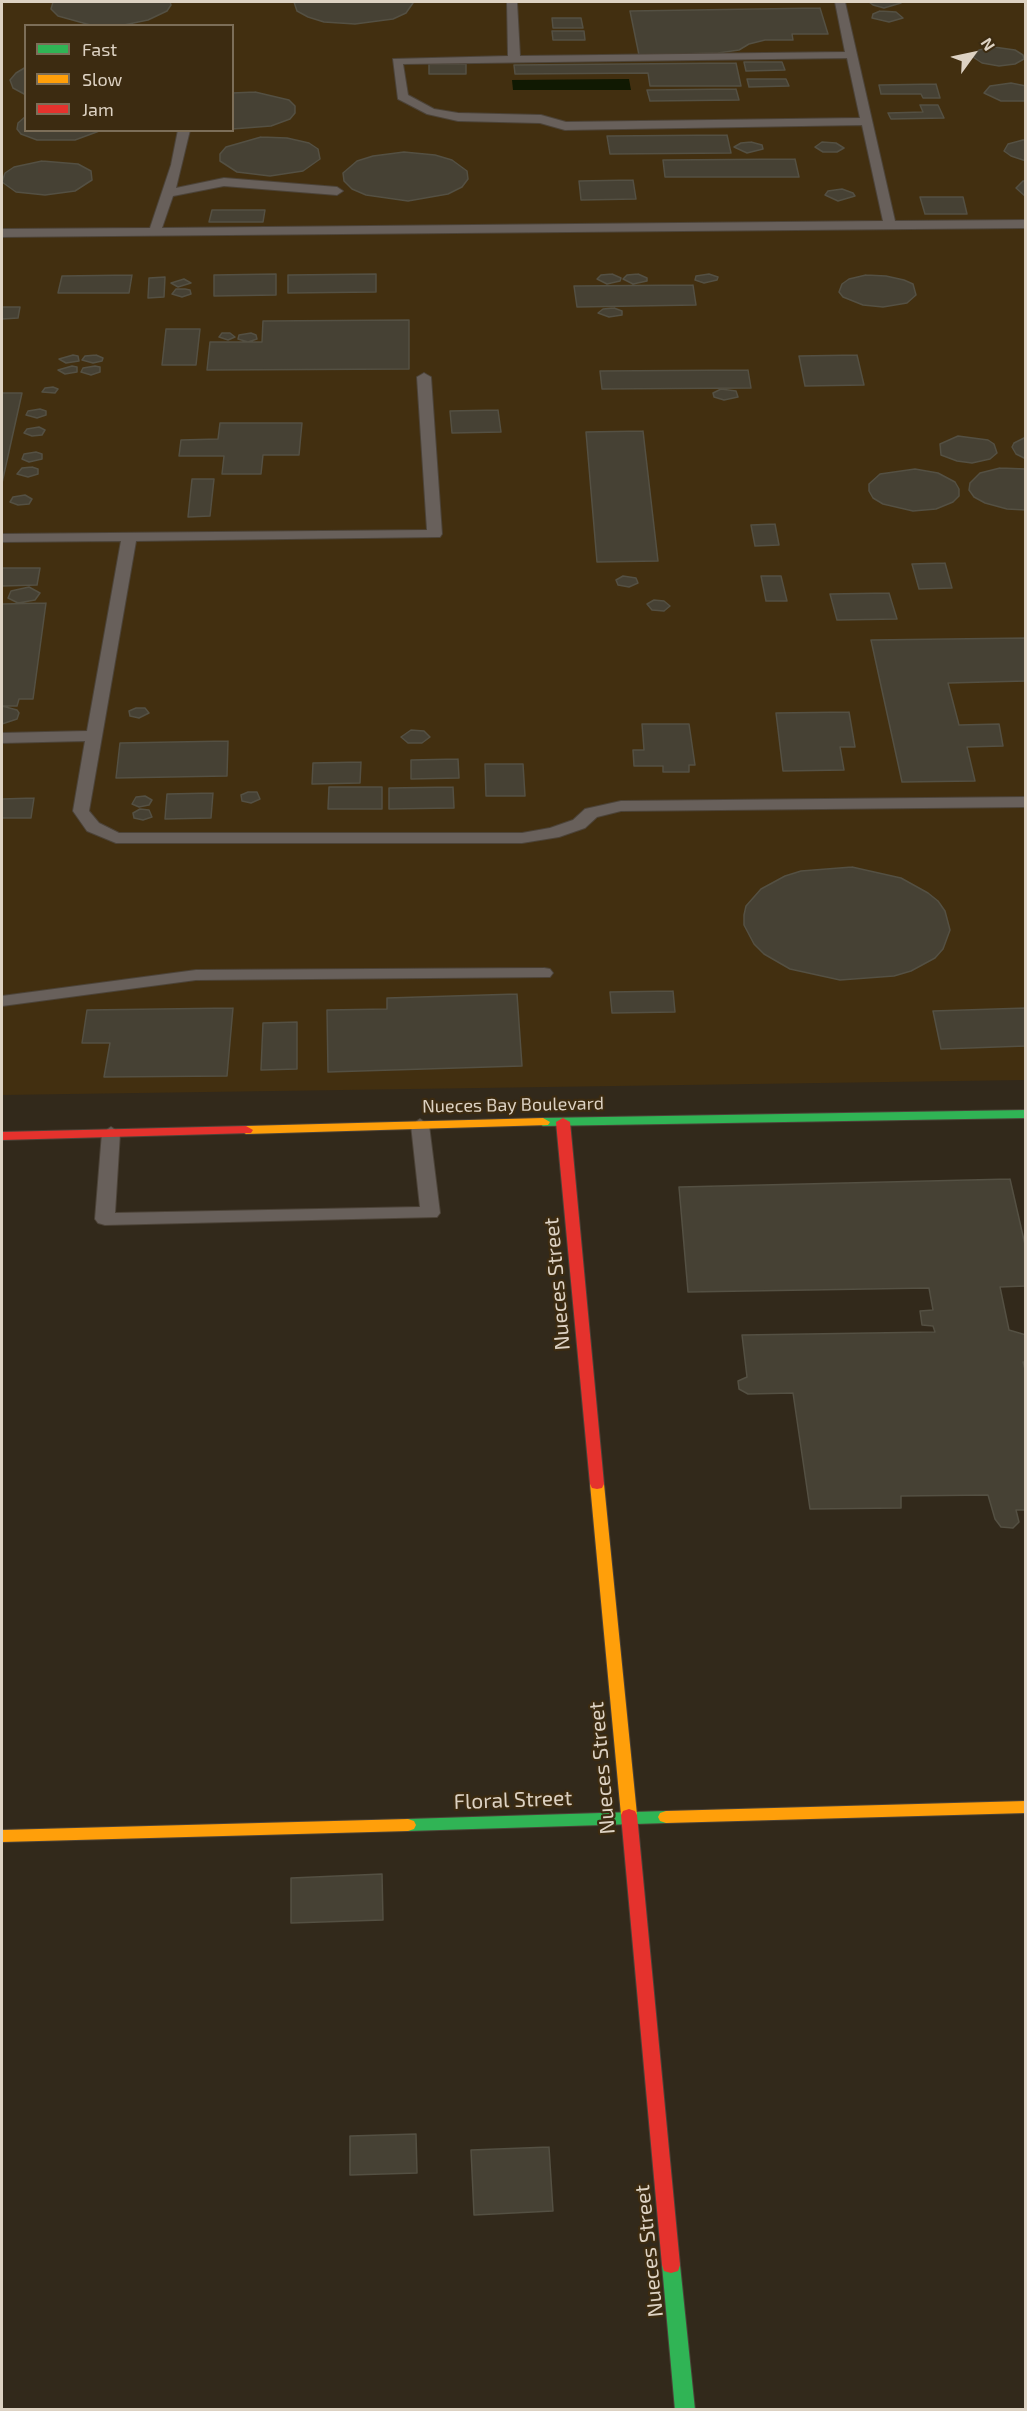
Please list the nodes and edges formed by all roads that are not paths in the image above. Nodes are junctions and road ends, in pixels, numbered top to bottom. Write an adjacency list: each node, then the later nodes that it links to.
1 (512, 2): 4 (lane)
2 (840, 2): 3 (lane)
3 (852, 55): 4 (lane); 5 (lane)
4 (514, 59): 5 (lane)
5 (867, 122): 10 (lane)
6 (184, 132): 8 (lane)
7 (337, 191): 8 (lane)
8 (167, 193): 11 (lane)
9 (1026, 224): 10 (lane)
10 (890, 225): 11 (lane)
11 (155, 231): 12 (lane)
12 (2, 233)
13 (424, 377): 14 (lane)
14 (129, 537): 15 (lane); 16 (lane)
15 (2, 538)
16 (94, 736): 17 (lane); 18 (lane)
17 (2, 738)
18 (1026, 802)
19 (544, 973): 20 (lane)
20 (2, 1001)
21 (1026, 1114): 22 (street, Nueces Bay Boulevard)
22 (563, 1122): 23 (street, Nueces Bay Boulevard); 27 (street, Nueces Street)
23 (420, 1125): 24 (street, Nueces Bay Boulevard); 24 (lane)
24 (111, 1134): 25 (street, Nueces Bay Boulevard)
25 (2, 1136)
26 (1026, 1807): 27 (street, Floral Street)
27 (628, 1818): 28 (street, Floral Street); 29 (street, Nueces Street)
28 (2, 1836)
29 (685, 2409)

